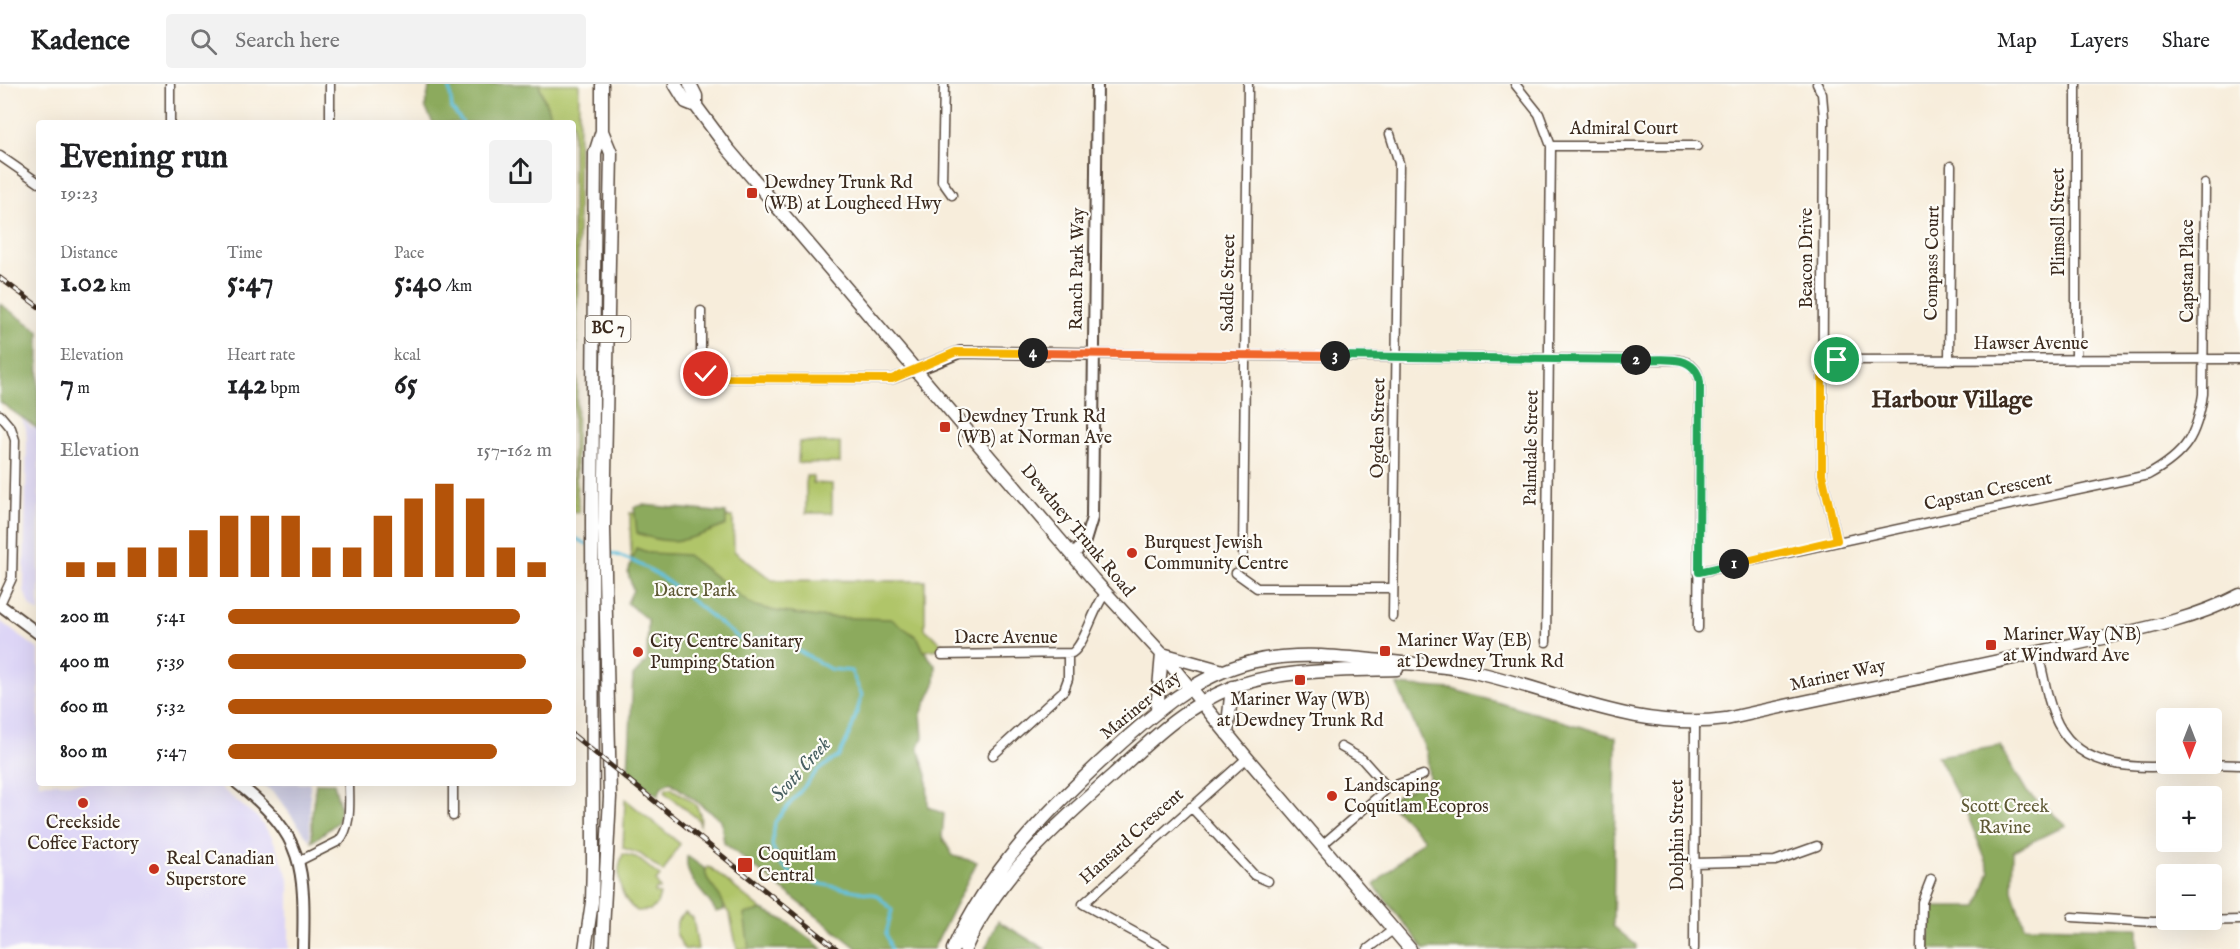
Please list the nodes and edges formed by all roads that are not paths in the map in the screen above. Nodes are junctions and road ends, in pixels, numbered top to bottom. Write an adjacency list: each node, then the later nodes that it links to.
1 (170, 84): 13 (street)
2 (330, 84): 14 (street)
3 (602, 84): 15 (main road, BC 7)
4 (675, 84): 12 (main road, Dewdney Trunk Road)
5 (690, 84): 12 (main road, Dewdney Trunk Road)
6 (944, 84): 23 (street)
7 (1097, 84): 25 (street, Ranch Park Way)
8 (1248, 84): 26 (street, Saddle Street)
9 (1515, 84): 17 (street)
10 (1817, 84): 31 (street, Beacon Drive)
11 (2076, 84): 33 (street, Plimsoll Street)
12 (696, 106): 34 (main road, Dewdney Trunk Road)
13 (170, 120)
14 (330, 120)
15 (602, 131): 83 (main road, BC 7); 84 (main road, BC 7)
16 (1390, 134): 27 (street, Ogden Street)
17 (1551, 146): 18 (street, Admiral Court); 28 (street, Palmdale Street)
18 (1697, 146)
19 (0, 156): 21 (street)
20 (1951, 166): 32 (street, Compass Court)
21 (36, 181)
22 (2205, 184): 30 (street, Capstan Place)
23 (952, 195)
24 (701, 311): 34 (street)
25 (1094, 354): 26 (street); 34 (street); 38 (street, Ranch Park Way)
26 (1245, 355): 27 (street); 37 (street, Saddle Street)
27 (1397, 356): 28 (street); 41 (street, Ogden Street)
28 (1550, 358): 39 (street); 48 (street, Palmdale Street)
29 (2240, 358): 30 (street, Hawser Avenue)
30 (2204, 359): 33 (street, Hawser Avenue); 36 (street, Capstan Crescent)
31 (1822, 360): 32 (street, Hawser Avenue); 36 (street, Beacon Drive)
32 (1949, 360): 33 (street, Hawser Avenue)
33 (2076, 360)
34 (916, 370): 38 (main road, Dewdney Trunk Road)
35 (0, 415): 44 (street)
36 (1837, 540): 39 (street, Capstan Crescent)
37 (1243, 554)
38 (1073, 556): 42 (main road, Dewdney Trunk Road)
39 (1699, 572): 46 (street)
40 (1236, 573): 41 (street)
41 (1393, 588): 45 (street, Ogden Street)
42 (1105, 594): 50 (street, Dacre Avenue); 51 (main road, Dewdney Trunk Road)
43 (2240, 595): 49 (main road, Mariner Way)
44 (0, 605): 47 (street)
45 (1393, 617)
46 (1698, 628)
47 (36, 632)
48 (1546, 642)
49 (2038, 653): 59 (main road, Mariner Way); 64 (street)
50 (1068, 654): 52 (street, Dacre Avenue); 62 (street)
51 (1162, 654): 54 (main road); 56 (main road, Dewdney Trunk Road); 58 (main road)
52 (942, 655)
53 (1440, 666): 54 (main road, Mariner Way); 55 (main road, Mariner Way); 59 (main road, Mariner Way)
54 (1223, 671): 56 (main road, Mariner Way)
55 (1232, 687): 57 (main road, Mariner Way); 60 (main road)
56 (1188, 688): 57 (main road, Dewdney Trunk Road); 58 (main road, Mariner Way)
57 (1200, 702): 60 (main road, Dewdney Trunk Road); 78 (main road, Mariner Way)
58 (1157, 710): 78 (main road, Mariner Way)
59 (1695, 722): 75 (street, Dolphin Street)
60 (1227, 734): 63 (main road, Dewdney Trunk Road)
61 (1341, 747): 69 (street)
62 (993, 755)
63 (1247, 758): 70 (street, Hansard Crescent); 72 (main road, Dewdney Trunk Road)
64 (2240, 763)
65 (1423, 775): 69 (street)
66 (240, 786): 74 (street)
67 (349, 786): 74 (street)
68 (453, 786): 71 (street)
69 (1388, 788): 72 (street)
70 (1191, 807): 77 (street); 87 (street, Hansard Crescent)
71 (453, 816)
72 (1322, 845): 81 (main road, Dewdney Trunk Road)
73 (1817, 846): 75 (street)
74 (299, 861): 82 (street)
75 (1694, 863): 90 (street, Dolphin Street)
76 (1931, 879): 91 (street)
77 (1268, 881)
78 (989, 894): 85 (main road, Mariner Way); 86 (main road, Mariner Way)
79 (2072, 917): 80 (street)
80 (2240, 920)
81 (1394, 929): 88 (street); 89 (main road, Dewdney Trunk Road)
82 (303, 949)
83 (585, 949)
84 (602, 949)
85 (953, 949)
86 (965, 949)
87 (1165, 949)
88 (1368, 949)
89 (1410, 949)
90 (1694, 949)
91 (1921, 949)

